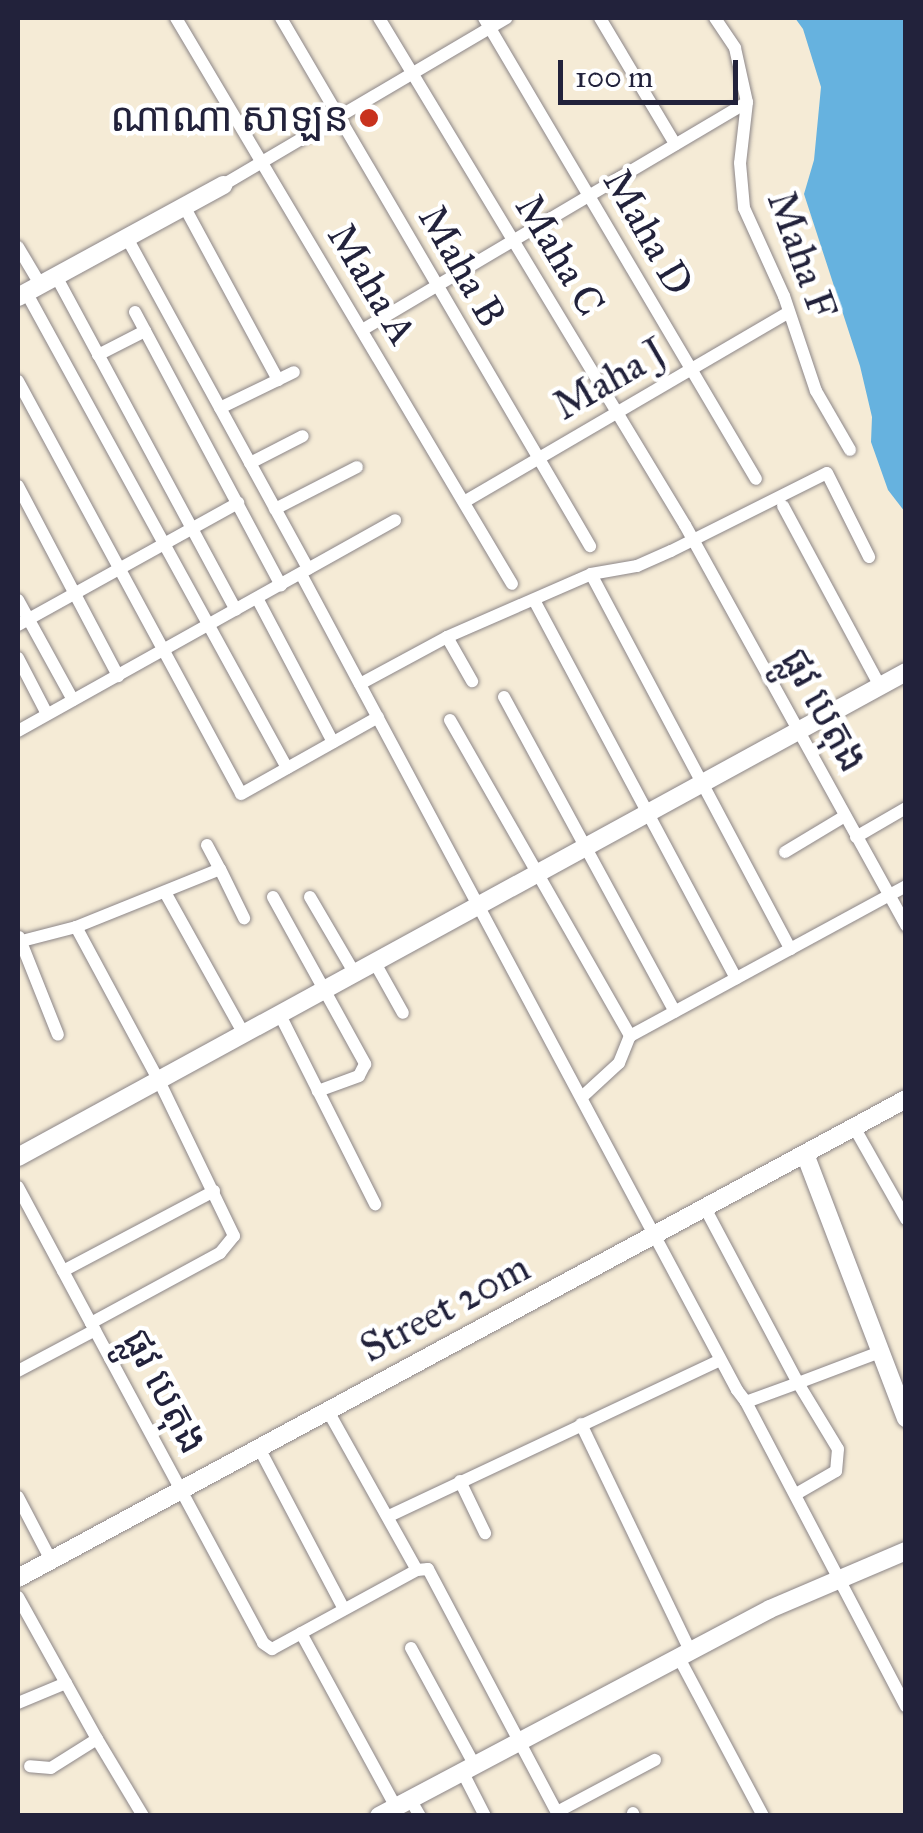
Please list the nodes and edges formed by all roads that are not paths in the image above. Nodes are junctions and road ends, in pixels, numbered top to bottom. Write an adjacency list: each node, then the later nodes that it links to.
1 (176, 18): 12 (street, Maha A)
2 (281, 18): 10 (street, Maha B)
3 (380, 18): 8 (street, Maha C)
4 (506, 18): 7 (street)
5 (600, 18): 11 (street)
6 (715, 18): 9 (street, Maha F)
7 (487, 22): 8 (street); 14 (street, Maha D)
8 (412, 73): 10 (street); 17 (street, Maha C)
9 (746, 102): 11 (street); 22 (street, Maha F)
10 (338, 116): 12 (street); 19 (street, Maha B)
11 (676, 144): 14 (street)
12 (263, 163): 13 (street); 23 (street, Maha A)
13 (223, 185): 15 (street)
14 (588, 195): 17 (street); 26 (street, Maha D)
15 (184, 206): 16 (street); 28 (street)
16 (126, 238): 20 (street); 30 (street)
17 (512, 240): 19 (street); 31 (street, Maha C)
18 (18, 247): 20 (street)
19 (436, 286): 23 (street); 34 (street, Maha B)
20 (35, 287): 25 (street); 49 (street)
21 (134, 312): 24 (street)
22 (789, 312): 26 (street, Maha J); 33 (street, Maha F)
23 (362, 330): 39 (street, Maha A)
24 (146, 332): 25 (street); 40 (street)
25 (98, 355): 47 (street)
26 (691, 369): 31 (street, Maha J); 37 (street, Maha D)
27 (294, 372): 28 (street)
28 (278, 380): 30 (street)
29 (18, 381): 52 (street)
30 (220, 408): 35 (street)
31 (618, 412): 34 (street, Maha J); 46 (street, Maha C)
32 (304, 436): 35 (street)
33 (850, 450)
34 (538, 459): 39 (street, Maha J); 50 (street, Maha B)
35 (250, 464): 42 (street)
36 (356, 468): 42 (street)
37 (756, 480)
38 (18, 486): 43 (street)
39 (464, 502): 55 (street, Maha A)
40 (238, 503): 47 (street); 56 (street)
41 (783, 506): 71 (street)
42 (275, 509): 53 (street)
43 (33, 515): 45 (street); 57 (street)
44 (395, 520): 53 (street)
45 (18, 524)
46 (684, 525): 48 (street, ផ្លូវ បេតុង)
47 (191, 527): 49 (street); 61 (street)
48 (692, 538): 51 (street); 54 (street); 78 (street, ផ្លូវ បេតុង)
49 (163, 541): 52 (street); 63 (street)
50 (590, 546)
51 (869, 556)
52 (120, 566): 57 (street); 65 (street)
53 (304, 572): 56 (street); 70 (street)
54 (591, 574): 60 (street); 81 (street)
55 (512, 584)
56 (282, 585): 58 (street)
57 (74, 592): 62 (street); 68 (street)
58 (257, 598): 61 (street); 79 (street)
59 (18, 600): 62 (street)
60 (534, 600): 64 (street); 83 (street)
61 (236, 610): 63 (street)
62 (22, 622): 73 (street)
63 (209, 625): 65 (street); 80 (street)
64 (447, 637): 69 (street); 70 (street)
65 (164, 649): 68 (street); 80 (street)
66 (18, 658): 74 (street)
67 (906, 672): 71 (street)
68 (118, 676): 73 (street)
69 (472, 681)
70 (360, 684): 75 (street)
71 (880, 686): 78 (street)
72 (504, 697): 87 (street)
73 (73, 700): 74 (street)
74 (48, 714): 77 (street)
75 (378, 717): 79 (street); 96 (street)
76 (450, 720): 90 (street)
77 (18, 731)
78 (798, 732): 81 (street); 84 (street, ផ្លូវ បេតុង)
79 (333, 742): 80 (street)
80 (287, 768)
81 (701, 786): 83 (street); 101 (street)
82 (906, 808): 85 (street)
83 (648, 815): 87 (street); 104 (street)
84 (845, 816): 85 (street, ផ្លូវ បេតុង); 88 (street)
85 (856, 837): 94 (street, ផ្លូវ បេតុង)
86 (208, 845): 89 (street)
87 (586, 848): 90 (street); 106 (street)
88 (785, 852)
89 (220, 869): 92 (street); 97 (street)
90 (536, 876): 96 (street); 111 (street)
91 (906, 886): 94 (street)
92 (166, 894): 99 (street); 109 (street)
93 (310, 896): 103 (street)
94 (888, 896): 98 (street, ផ្លូវ បេតុង); 101 (street)
95 (273, 897): 105 (street)
96 (480, 906): 102 (street); 114 (street)
97 (244, 918)
98 (906, 926)
99 (76, 928): 100 (street); 112 (street)
100 (18, 939): 110 (street)
101 (790, 950): 104 (street)
102 (375, 963): 103 (street); 107 (street)
103 (355, 974): 105 (street)
104 (736, 979): 106 (street)
105 (323, 992): 108 (street); 113 (street)
106 (675, 1012): 111 (street)
107 (403, 1013)
108 (280, 1015): 109 (street); 113 (street)
109 (244, 1034): 112 (street)
110 (58, 1035)
111 (630, 1036): 114 (street)
112 (159, 1081): 118 (street); 120 (street)
113 (318, 1091): 121 (street)
114 (582, 1097): 124 (street)
115 (906, 1099): 116 (street, Street 20m)
116 (854, 1127): 117 (street, Street 20m); 123 (street)
117 (805, 1154): 122 (street, Street 20m); 127 (street)
118 (18, 1158)
119 (18, 1187): 125 (street, ផ្លូវ បេតុង)
120 (214, 1191): 125 (street); 126 (street)
121 (375, 1204)
122 (704, 1208): 124 (street, Street 20m); 130 (street)
123 (906, 1220)
124 (656, 1234): 128 (street); 132 (street, Street 20m)
125 (63, 1271): 126 (street, ផ្លូវ បេតុង)
126 (93, 1326): 129 (street); 137 (street, ផ្លូវ បេតុង)
127 (880, 1352): 130 (street); 133 (street)
128 (720, 1360): 131 (street); 134 (street)
129 (18, 1371)
130 (798, 1383): 131 (street); 138 (street)
131 (746, 1402): 138 (street)
132 (328, 1411): 135 (street, Street 20m); 140 (street)
133 (906, 1418)
134 (581, 1424): 136 (street); 151 (street)
135 (260, 1448): 137 (street, Street 20m); 148 (street, ផ្លូវ បេតុង)
136 (460, 1481): 140 (street); 141 (street)
137 (182, 1490): 143 (street, Street 20m); 149 (street, ផ្លូវ បេតុង)
138 (796, 1494): 146 (street)
139 (18, 1497): 143 (street)
140 (389, 1516): 144 (street)
141 (485, 1533)
142 (906, 1552): 146 (street)
143 (51, 1560): 145 (street, Street 20m)
144 (417, 1570): 148 (street); 156 (street)
145 (18, 1578)
146 (838, 1578): 151 (street); 154 (street)
147 (18, 1598): 152 (street)
148 (344, 1609): 149 (street)
149 (301, 1633): 160 (street)
150 (410, 1648): 159 (street)
151 (684, 1653): 156 (street); 164 (street)
152 (66, 1683): 153 (street); 155 (street)
153 (18, 1703)
154 (906, 1707)
155 (96, 1739): 158 (street); 162 (street)
156 (519, 1740): 159 (street); 161 (street)
157 (655, 1760): 161 (street)
158 (30, 1766)
159 (468, 1768): 160 (street); 163 (street)
160 (401, 1809)
161 (558, 1814)
162 (143, 1816)
163 (486, 1816)
164 (763, 1816)

